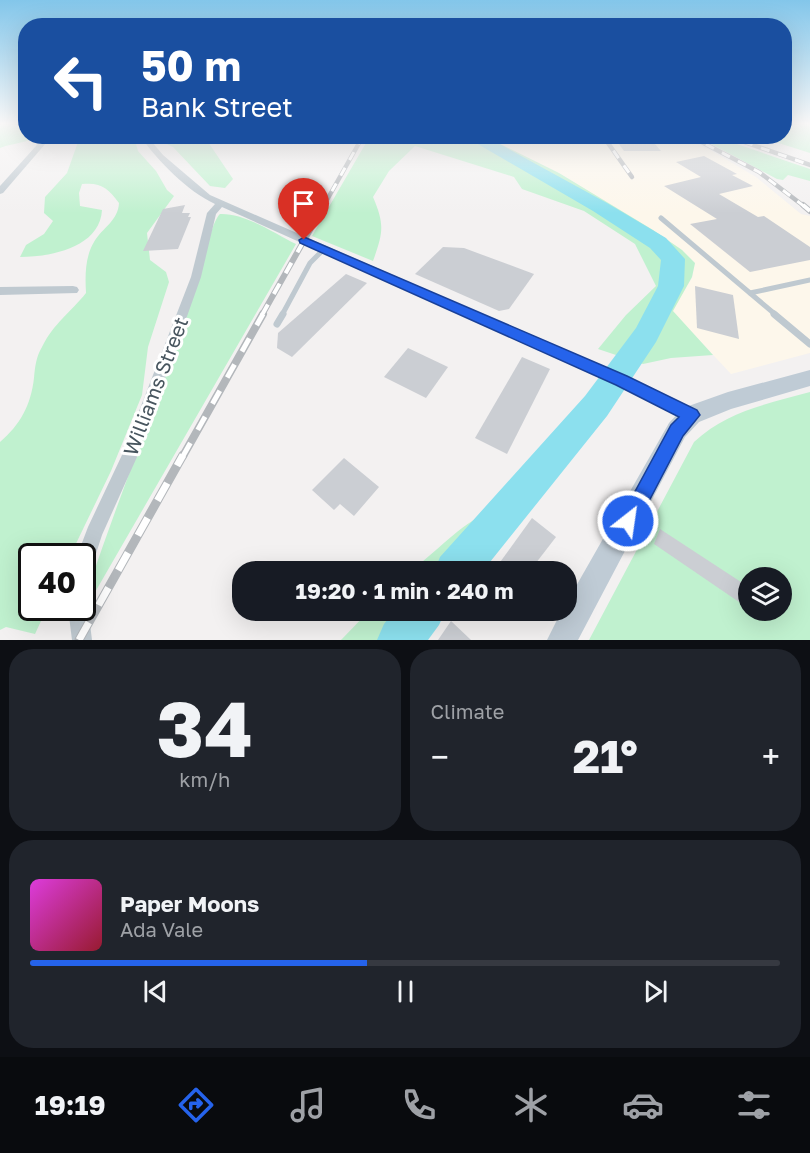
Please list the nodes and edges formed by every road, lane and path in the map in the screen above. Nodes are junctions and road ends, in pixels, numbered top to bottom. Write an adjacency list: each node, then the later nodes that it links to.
1 (33, 154): 3 (street)
2 (157, 154): 4 (street)
3 (0, 190)
4 (221, 203): 6 (street); 15 (street, Williams Street)
5 (661, 218): 10 (lane)
6 (324, 249): 11 (lane); 14 (street)
7 (810, 280): 10 (lane)
8 (73, 290): 9 (street)
9 (0, 291)
10 (750, 293): 12 (lane)
11 (277, 324)
12 (810, 344)
13 (810, 378): 14 (street)
14 (692, 415): 18 (street)
15 (91, 543)
16 (80, 621): 17 (street)
17 (82, 640)
18 (562, 640)

